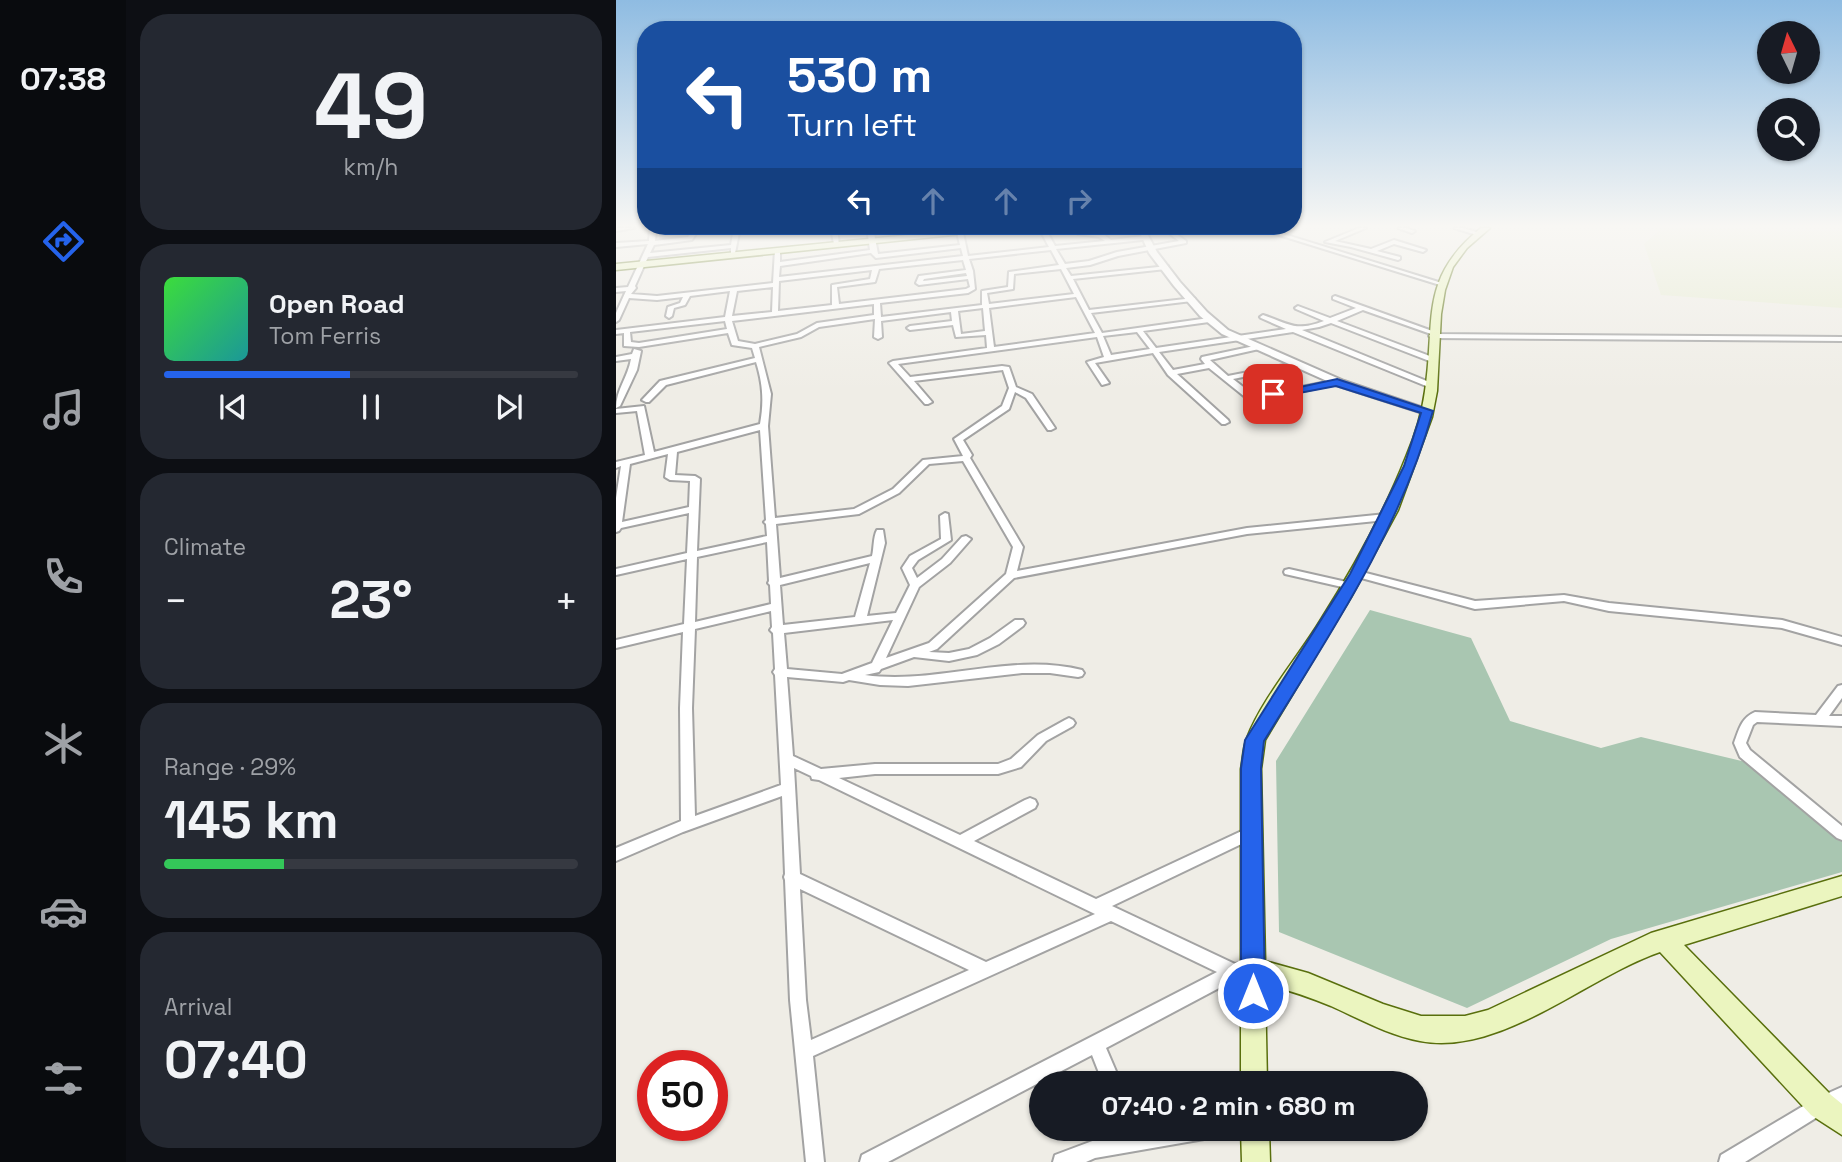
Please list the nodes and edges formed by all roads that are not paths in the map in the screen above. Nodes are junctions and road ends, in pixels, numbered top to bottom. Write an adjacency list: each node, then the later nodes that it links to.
1 (635, 282): 11 (street)
2 (776, 282): 12 (street)
3 (777, 282): 27 (street)
4 (863, 282): 22 (street)
5 (972, 282): 19 (street)
6 (1011, 282): 21 (street)
7 (1071, 282): 15 (street)
8 (1178, 282): 18 (street)
9 (1436, 282): 10 (street)
10 (1442, 284): 45 (main road)
11 (633, 288): 13 (street); 16 (street)
12 (734, 289): 14 (street); 32 (street)
13 (616, 290)
14 (687, 295): 16 (street); 28 (street)
15 (1078, 295): 21 (street); 26 (street)
16 (629, 296): 31 (street)
17 (1335, 298): 23 (street)
18 (1192, 299): 20 (street); 33 (street)
19 (877, 302): 22 (street); 30 (street)
20 (1157, 304): 26 (street); 36 (street)
21 (985, 306): 25 (street); 43 (street)
22 (836, 307): 27 (street)
23 (1362, 307): 34 (street); 45 (street)
24 (1297, 308): 34 (street)
25 (954, 310): 30 (street); 35 (street)
26 (1087, 312): 44 (street)
27 (775, 314): 32 (street)
28 (669, 316)
29 (1263, 317): 40 (street)
30 (878, 318): 46 (street); 50 (street)
31 (616, 320)
32 (728, 320): 39 (street); 41 (street)
33 (1209, 320): 36 (street); 47 (street)
34 (1331, 321): 40 (street); 58 (street)
35 (956, 323): 37 (street); 43 (street)
36 (1172, 325): 38 (street)
37 (911, 328)
38 (1138, 329): 44 (street); 53 (street)
39 (731, 330): 49 (street); 50 (street)
40 (1292, 330): 47 (street); 66 (street)
41 (627, 331): 42 (street); 49 (street)
42 (616, 332)
43 (989, 332): 52 (street)
44 (1099, 334): 52 (street); 55 (street)
45 (1433, 334): 48 (street); 58 (main road)
46 (878, 337)
47 (1233, 337): 51 (street); 53 (street)
48 (1842, 339)
49 (639, 345): 54 (street)
50 (755, 346): 57 (street)
51 (1256, 347): 59 (street); 60 (street)
52 (991, 349): 63 (street)
53 (1153, 352): 55 (street); 61 (street)
54 (635, 356): 56 (street); 71 (street)
55 (1108, 358): 65 (street)
56 (616, 359)
57 (759, 359): 69 (street); 75 (street)
58 (1432, 360): 66 (main road)
59 (1296, 364): 62 (street); 64 (street)
60 (1210, 365): 61 (street); 62 (street)
61 (1171, 373): 74 (street)
62 (1227, 379): 68 (street)
63 (907, 380): 67 (street); 70 (street)
64 (1337, 382): 68 (street); 72 (street)
65 (1105, 383)
66 (1431, 386): 72 (main road)
67 (1013, 388): 76 (street); 79 (street)
68 (1252, 399): 73 (street)
69 (646, 400)
70 (928, 401)
71 (616, 408): 78 (street)
72 (1427, 411): 83 (main road)
73 (1268, 415)
74 (1224, 422)
75 (764, 426): 77 (street); 84 (street)
76 (1051, 428)
77 (673, 450): 78 (street); 81 (street)
78 (650, 456): 80 (street)
79 (967, 458): 84 (street); 93 (street)
80 (621, 464): 85 (street)
81 (695, 509): 85 (street); 89 (street)
82 (945, 516): 96 (street)
83 (1385, 517): 93 (street); 94 (main road)
84 (769, 522): 87 (street)
85 (616, 527)
86 (880, 532): 90 (street)
87 (770, 538): 89 (street); 95 (street)
88 (966, 539): 96 (street)
89 (693, 555): 91 (street); 101 (street)
90 (876, 558): 95 (street); 99 (street)
91 (616, 572)
92 (1289, 572): 94 (street)
93 (1011, 575): 105 (street)
94 (1354, 580): 103 (street); 119 (main road)
95 (773, 583): 97 (street)
96 (915, 585): 98 (street)
97 (774, 607): 101 (street); 102 (street)
98 (899, 616): 99 (street); 106 (street)
99 (860, 620): 102 (street)
100 (1019, 623): 105 (street)
101 (691, 627): 104 (street); 118 (street)
102 (776, 630): 107 (street)
103 (1842, 640)
104 (616, 644)
105 (918, 654): 106 (street)
106 (876, 668): 109 (street)
107 (779, 672): 109 (street); 114 (street)
108 (1078, 673): 109 (street)
109 (851, 677)
110 (1842, 689): 111 (street)
111 (1821, 719): 112 (street); 120 (street)
112 (1842, 721)
113 (1069, 723): 115 (street)
114 (787, 759): 115 (street); 116 (street)
115 (817, 775): 121 (street)
116 (786, 789): 118 (street); 123 (street)
117 (1030, 804): 121 (street)
118 (688, 825): 122 (street)
119 (1251, 833): 125 (street); 129 (main road)
120 (1842, 834)
121 (959, 842): 125 (street)
122 (616, 855)
123 (791, 877): 128 (street); 131 (street)
124 (1842, 886): 127 (main road)
125 (1095, 907): 126 (street)
126 (1111, 915): 128 (street); 129 (street)
127 (1665, 941): 129 (main road); 134 (main road)
128 (986, 970): 131 (street)
129 (1243, 971): 130 (street); 133 (main road)
130 (1096, 1044): 132 (street); 140 (street)
131 (803, 1052): 139 (street)
132 (1107, 1071)
133 (1253, 1071)
134 (1831, 1100): 135 (main road); 143 (street)
135 (1842, 1121)
136 (1120, 1141): 138 (street)
137 (1255, 1141): 142 (main road)
138 (1084, 1157): 141 (street)
139 (815, 1162)
140 (869, 1162)
141 (1062, 1162)
142 (1256, 1162)
143 (1728, 1162)

